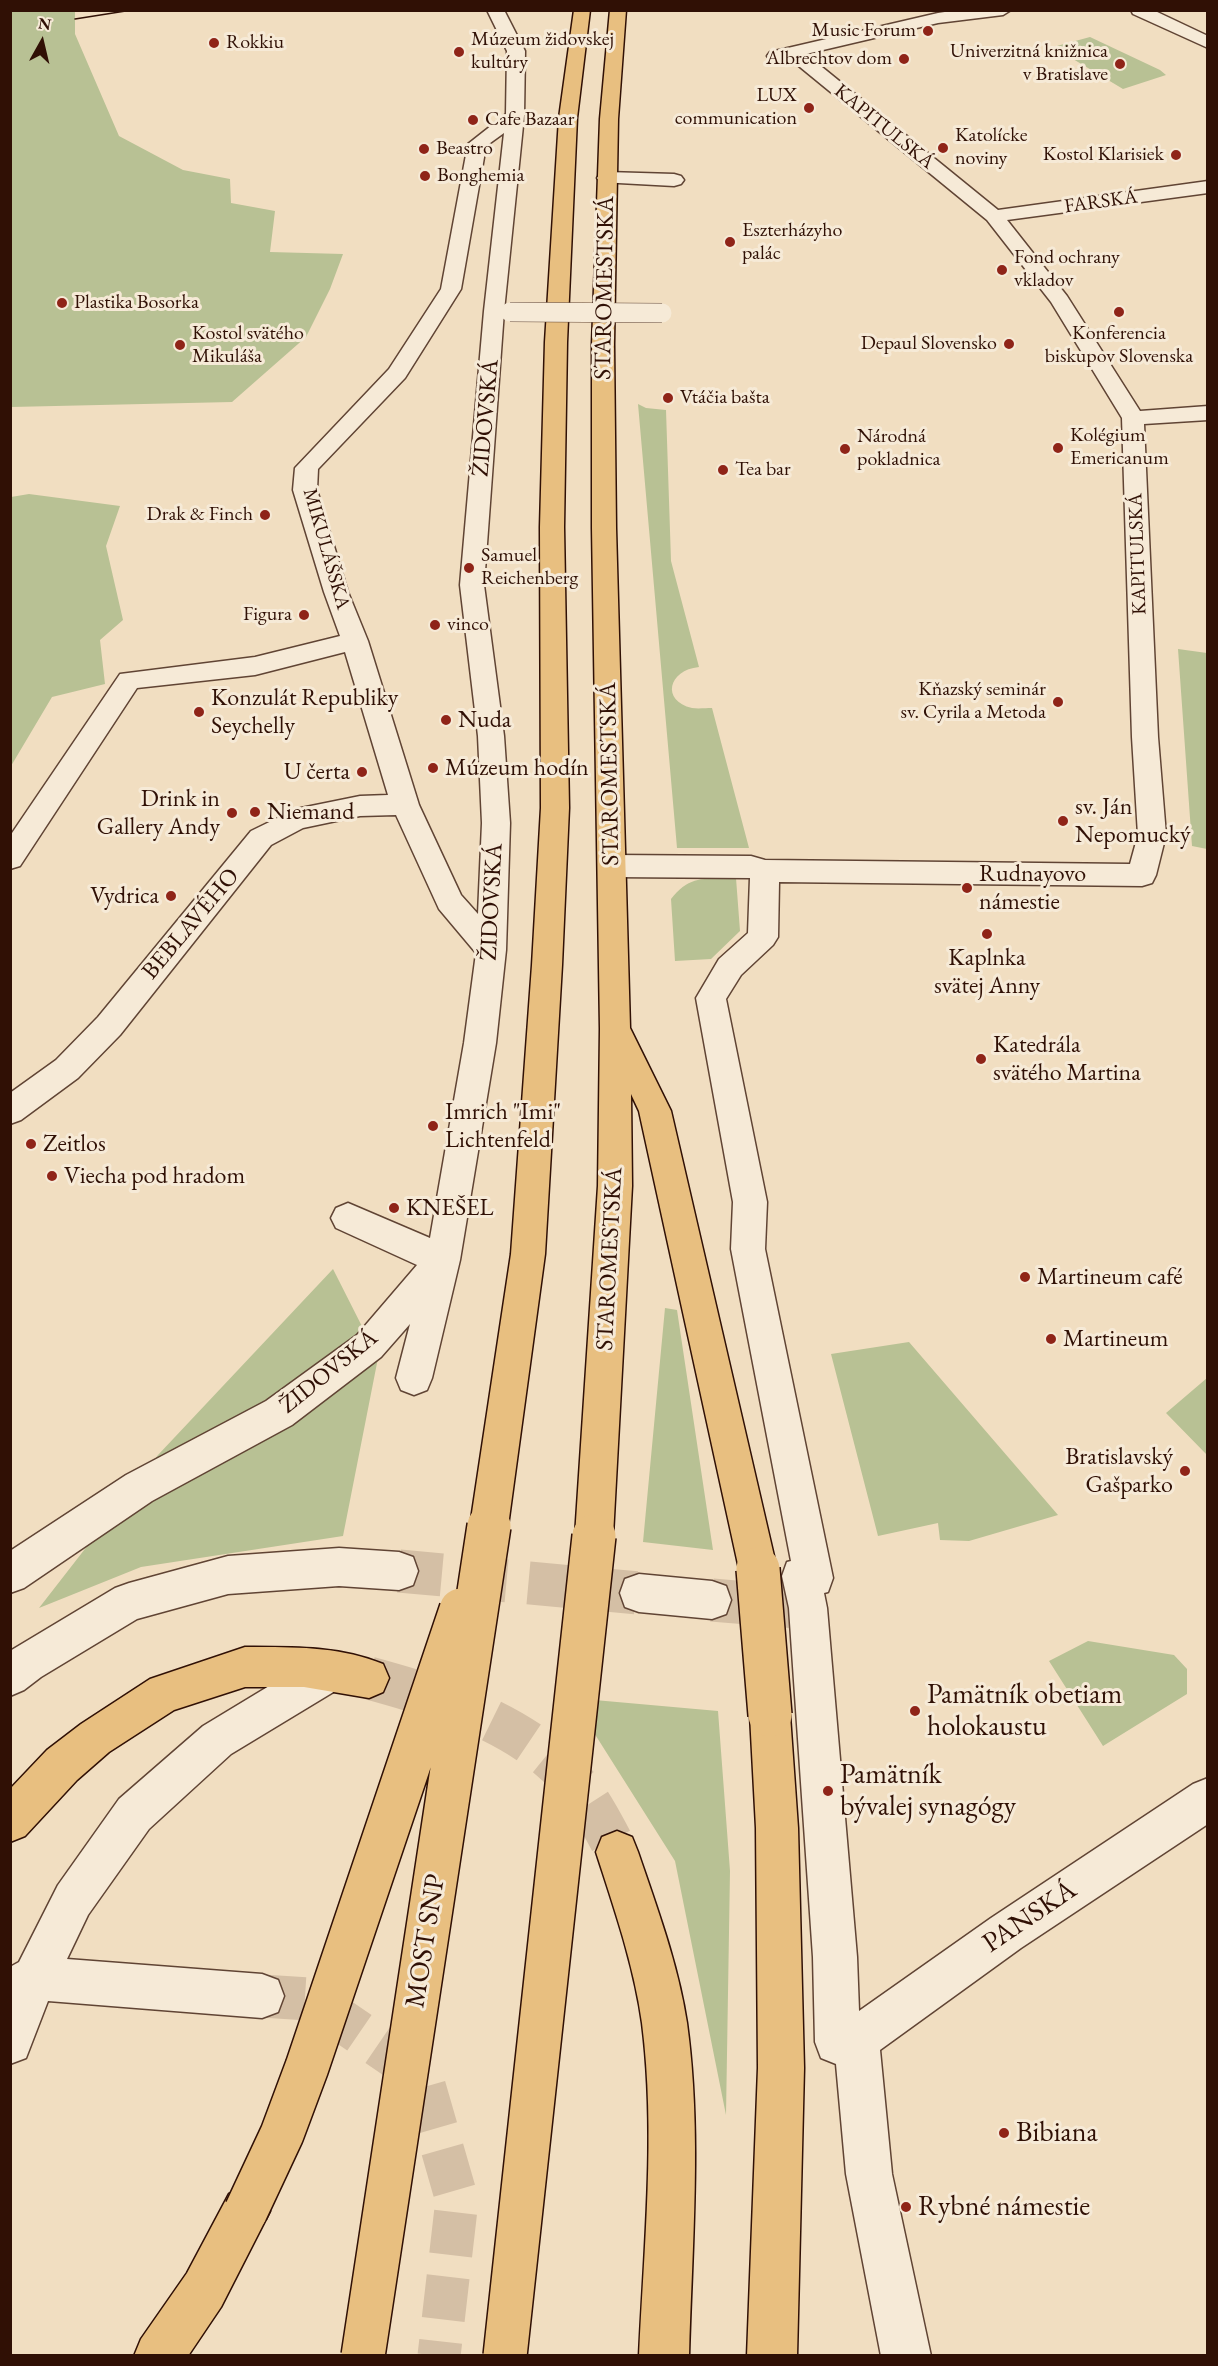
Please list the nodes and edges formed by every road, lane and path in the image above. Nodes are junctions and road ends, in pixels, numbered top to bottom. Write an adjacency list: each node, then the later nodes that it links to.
1 (495, 10): 7 (street, ŽIDOVSKÁ)
2 (582, 10): 27 (main road, STAROMESTSKÁ)
3 (618, 10): 8 (main road, STAROMESTSKÁ)
4 (1003, 10): 11 (street, KAPITULSKÁ)
5 (1139, 10): 6 (street)
6 (1208, 43)
7 (515, 116): 12 (street, ŽIDOVSKÁ); 16 (street, MIKULÁŠSKA)
8 (607, 178): 9 (street); 19 (main road, STAROMESTSKÁ)
9 (674, 180)
10 (1208, 187): 11 (street, FARSKÁ)
11 (994, 216): 15 (street, KAPITULSKÁ)
12 (502, 312): 13 (street, bridge); 21 (street, ŽIDOVSKÁ)
13 (662, 313)
14 (1208, 413): 15 (street)
15 (1133, 418): 20 (street, KAPITULSKÁ)
16 (355, 641): 17 (street, MIKULÁŠSKA); 18 (street)
17 (405, 805): 21 (street, MIKULÁŠSKA); 23 (street, BEBLAVÉHO)
18 (10, 859)
19 (612, 866): 20 (street); 22 (main road, STAROMESTSKÁ)
20 (765, 871): 39 (street)
21 (491, 950): 25 (street, ŽIDOVSKÁ)
22 (615, 1029): 43 (main road, STAROMESTSKÁ, bridge); 45 (main road, bridge)
23 (10, 1111)
24 (348, 1218): 25 (street)
25 (443, 1260): 26 (street); 29 (street, ŽIDOVSKÁ)
26 (414, 1378)
27 (489, 1526): 41 (main road, bridge); 42 (main road, MOST SNP, bridge)
28 (379, 1565): 33 (street)
29 (10, 1574)
30 (639, 1593): 31 (street)
31 (712, 1600)
32 (350, 1674): 35 (main road); 37 (street)
33 (10, 1676)
34 (1208, 1799): 39 (street, PANSKÁ)
35 (10, 1821)
36 (617, 1852): 44 (main road)
37 (23, 1983): 38 (street); 40 (street)
38 (262, 1996)
39 (856, 2040): 46 (street)
40 (10, 2042)
41 (158, 2355)
42 (363, 2355)
43 (505, 2355)
44 (664, 2355)
45 (772, 2355)
46 (906, 2355)

